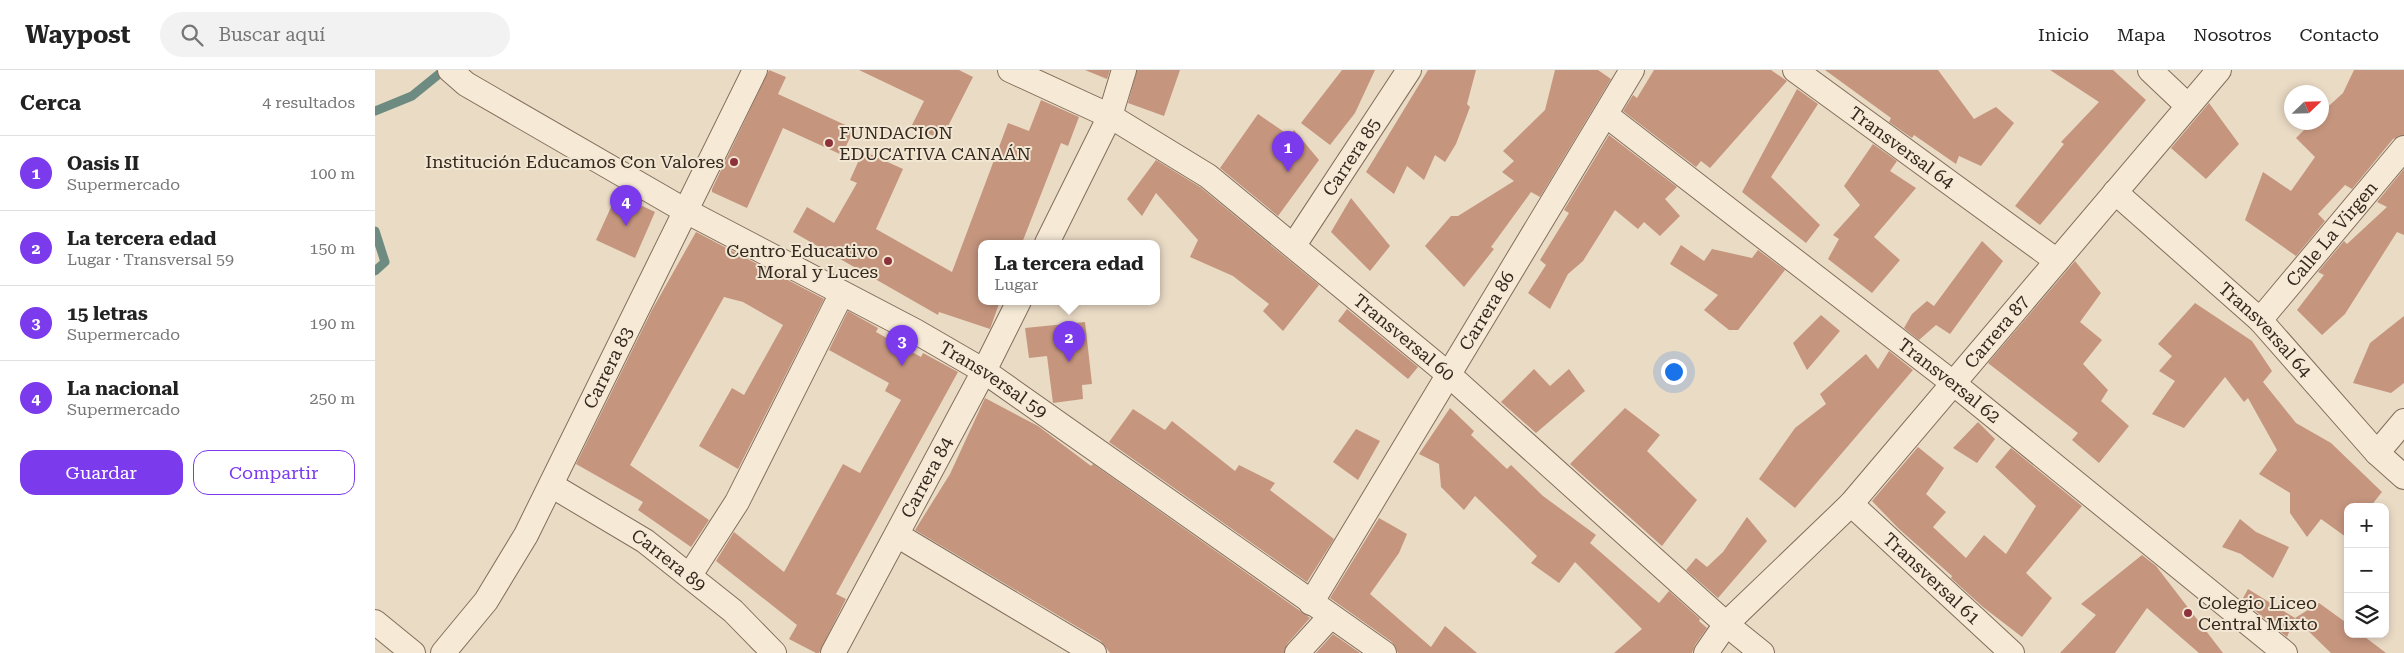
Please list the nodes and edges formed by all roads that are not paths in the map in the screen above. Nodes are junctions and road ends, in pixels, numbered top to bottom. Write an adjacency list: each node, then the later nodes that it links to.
1 (755, 70): 15 (street, Carrera 83)
2 (1010, 70): 12 (street, Transversal 60)
3 (1124, 70): 12 (street)
4 (1409, 70): 17 (street, Carrera 85)
5 (1632, 70): 11 (street, Carrera 86)
6 (1795, 70): 18 (street, Transversal 64)
7 (2150, 70): 10 (street)
8 (2219, 70): 10 (street, Carrera 87)
9 (458, 77): 15 (street, Transversal 59)
10 (2188, 106): 14 (street, Carrera 87)
11 (1607, 114): 23 (street, Carrera 86); 24 (street, Transversal 62)
12 (1110, 116): 16 (street); 17 (street, Transversal 60)
13 (2404, 148): 21 (street, Calle La Virgen)
14 (2115, 192): 18 (street, Carrera 87); 21 (street, Transversal 64)
15 (684, 210): 19 (street, Transversal 59); 28 (street, Carrera 83)
16 (1048, 240)
17 (1294, 245): 23 (street, Transversal 60)
18 (2057, 261): 24 (street, Carrera 87)
19 (842, 293): 22 (street, Transversal 59); 31 (street)
20 (1017, 305): 22 (street, Carrera 84)
21 (2260, 320): 26 (street, Transversal 64)
22 (983, 371): 30 (street, Carrera 84); 32 (street, Transversal 59)
23 (1448, 374): 32 (street, Carrera 86); 35 (street, Transversal 60)
24 (1953, 383): 29 (street, Carrera 87); 46 (street, Transversal 62)
25 (2404, 421): 26 (street)
26 (2377, 453): 27 (street, Transversal 64)
27 (2404, 477)
28 (551, 485): 31 (street, Carrera 89); 37 (street, Carrera 83)
29 (1851, 504): 35 (street, Carrera 87); 45 (street, Transversal 61)
30 (897, 535): 39 (street, Carrera 84); 40 (street)
31 (690, 575): 38 (street, Carrera 89)
32 (1311, 603): 33 (street, Transversal 59)
33 (1330, 617): 41 (street); 42 (street, Transversal 59)
34 (375, 622): 36 (street)
35 (1727, 624): 43 (street, Carrera 87); 44 (street, Transversal 60)
36 (413, 653)
37 (443, 653)
38 (774, 653)
39 (833, 653)
40 (1094, 653)
41 (1297, 653)
42 (1384, 653)
43 (1706, 653)
44 (1762, 653)
45 (2012, 653)
46 (2285, 653)

